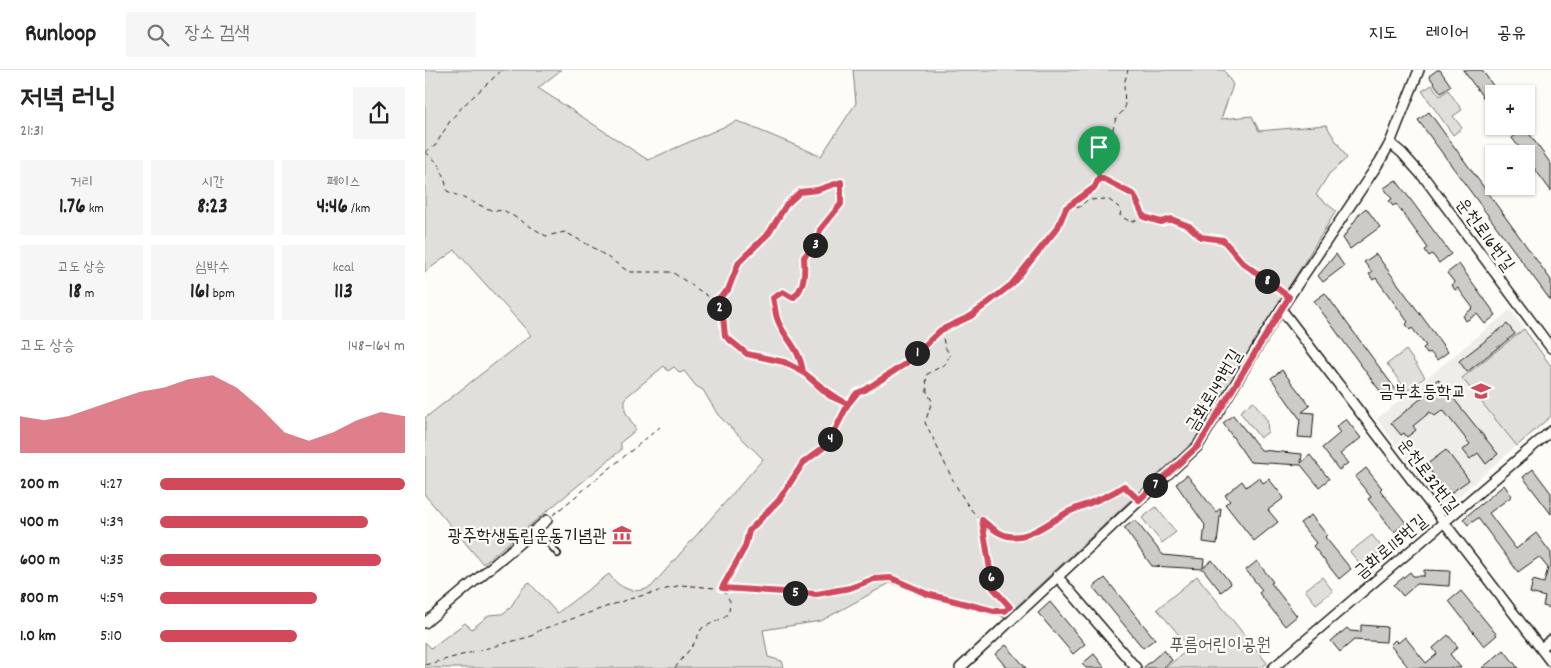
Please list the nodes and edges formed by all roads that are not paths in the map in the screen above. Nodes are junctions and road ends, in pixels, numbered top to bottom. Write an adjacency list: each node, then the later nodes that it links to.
1 (1419, 70): 2 (street, 금화로149번길)
2 (1390, 143): 3 (street, 금화로149번길); 4 (street, 운천로16번길)
3 (1281, 309): 7 (street, 운천로32번길); 10 (street, 금화로149번길)
4 (1551, 348)
5 (1551, 430): 7 (street, 금화로115번길)
6 (547, 520): 8 (street)
7 (1444, 522): 13 (street, 운천로32번길); 17 (street, 금화로115번길)
8 (536, 529): 9 (lane); 11 (street)
9 (557, 554)
10 (1057, 576): 15 (street, 금화로149번길); 16 (street)
11 (425, 623)
12 (1551, 640): 13 (street)
13 (1541, 648): 14 (street, 운천로32번길)
14 (1551, 662)
15 (960, 668)
16 (1136, 668)
17 (1273, 668)

